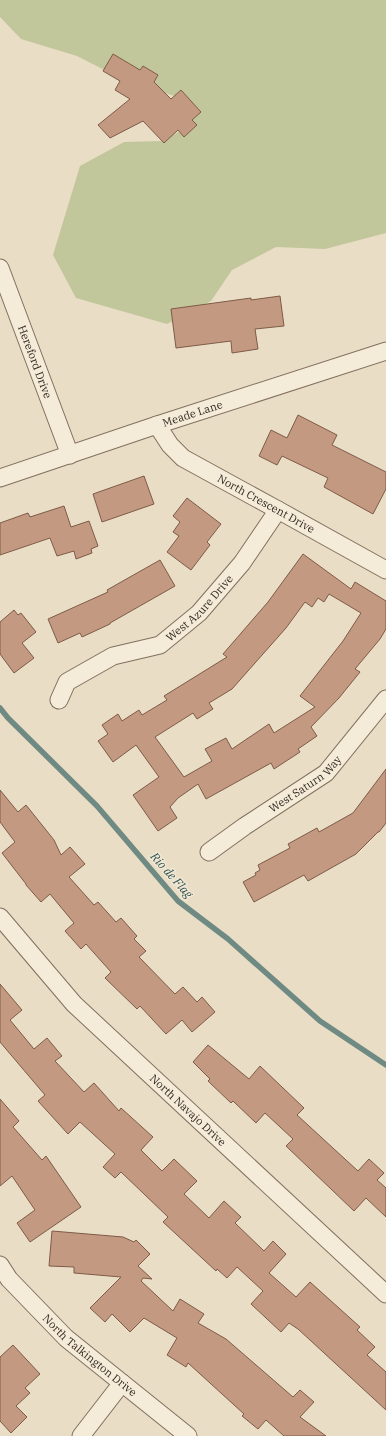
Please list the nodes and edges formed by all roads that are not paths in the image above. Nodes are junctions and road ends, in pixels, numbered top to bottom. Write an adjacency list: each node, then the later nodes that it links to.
1 (0, 268): 4 (street, Hereford Drive)
2 (386, 351): 3 (street, Meade Lane)
3 (157, 425): 4 (street, Meade Lane); 6 (street, North Crescent Drive)
4 (70, 455): 5 (street, Meade Lane)
5 (0, 478)
6 (278, 510): 7 (street, North Crescent Drive); 9 (street, West Azure Drive)
7 (386, 570)
8 (386, 699): 10 (street, West Saturn Way)
9 (59, 700)
10 (209, 852)
11 (0, 917): 13 (street, North Navajo Drive)
12 (0, 1265): 14 (street, North Talkington Drive)
13 (386, 1294)
14 (122, 1383): 15 (street); 16 (street, North Talkington Drive)
15 (81, 1436)
16 (188, 1436)

